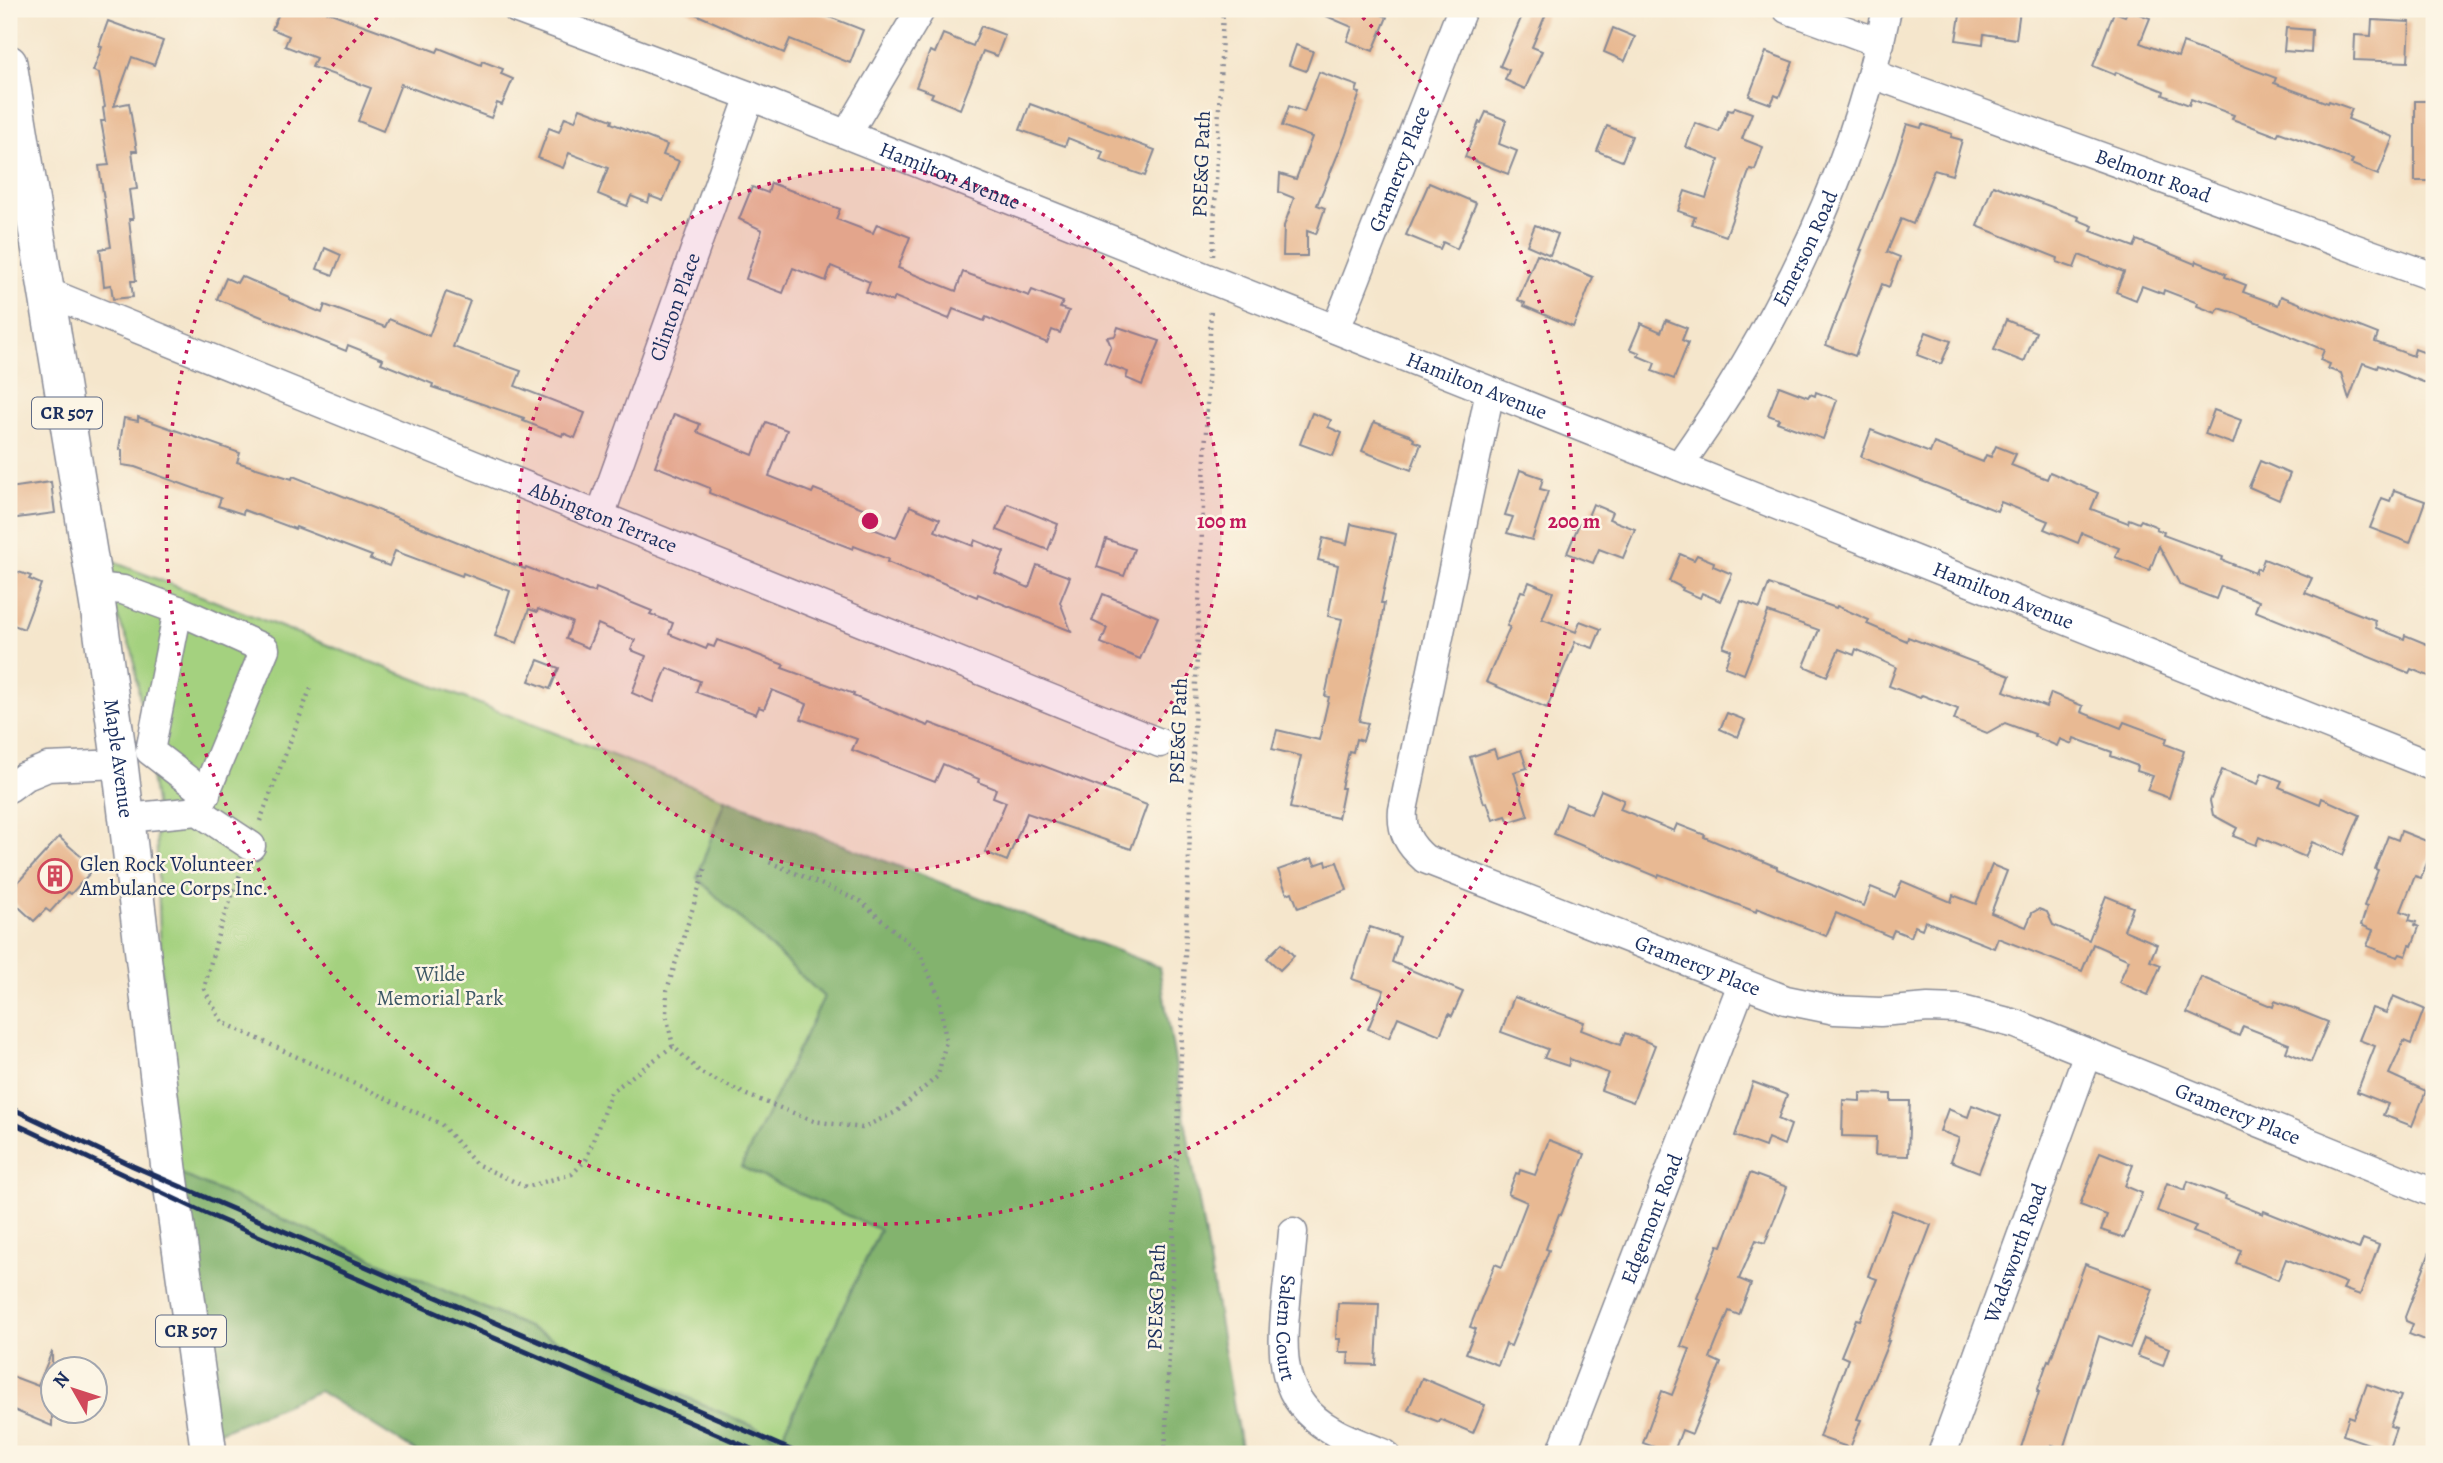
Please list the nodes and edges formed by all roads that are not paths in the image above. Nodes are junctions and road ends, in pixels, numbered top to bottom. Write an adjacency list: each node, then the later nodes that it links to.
1 (517, 9): 9 (street, Hamilton Avenue)
2 (921, 9): 10 (street)
3 (1462, 9): 13 (street, Gramercy Place)
4 (1787, 9): 6 (street)
5 (1887, 9): 6 (street, Emerson Road)
6 (1880, 43): 8 (street, Emerson Road)
7 (9, 63): 12 (main road, Maple Avenue / CR 507)
8 (1872, 74): 11 (street, Belmont Road); 15 (street, Emerson Road)
9 (750, 96): 10 (street, Hamilton Avenue); 16 (street, Clinton Place)
10 (847, 134): 13 (street, Hamilton Avenue)
11 (2434, 277)
12 (47, 292): 16 (street, Abbington Terrace); 17 (main road, Maple Avenue / CR 507)
13 (1336, 329): 14 (street, Hamilton Avenue)
14 (1490, 391): 15 (street, Hamilton Avenue); 26 (street, Gramercy Place)
15 (1679, 466): 21 (street, Hamilton Avenue)
16 (600, 516): 19 (street, Abbington Terrace)
17 (95, 587): 18 (street); 20 (main road, Maple Avenue / CR 507)
18 (178, 610): 23 (street); 23 (street)
19 (1160, 743)
20 (120, 764): 22 (street); 24 (main road, Maple Avenue / CR 507)
21 (2434, 767)
22 (9, 788)
23 (202, 803): 24 (street); 25 (street)
24 (127, 818): 30 (main road, Maple Avenue / CR 507)
25 (251, 846)
26 (1742, 984): 27 (street, Gramercy Place); 32 (street, Edgemont Road)
27 (2088, 1053): 28 (street, Gramercy Place); 33 (street, Wadsworth Road)
28 (2434, 1193)
29 (1293, 1232): 31 (street, Salem Court)
30 (209, 1454)
31 (1385, 1454)
32 (1561, 1454)
33 (1941, 1454)

